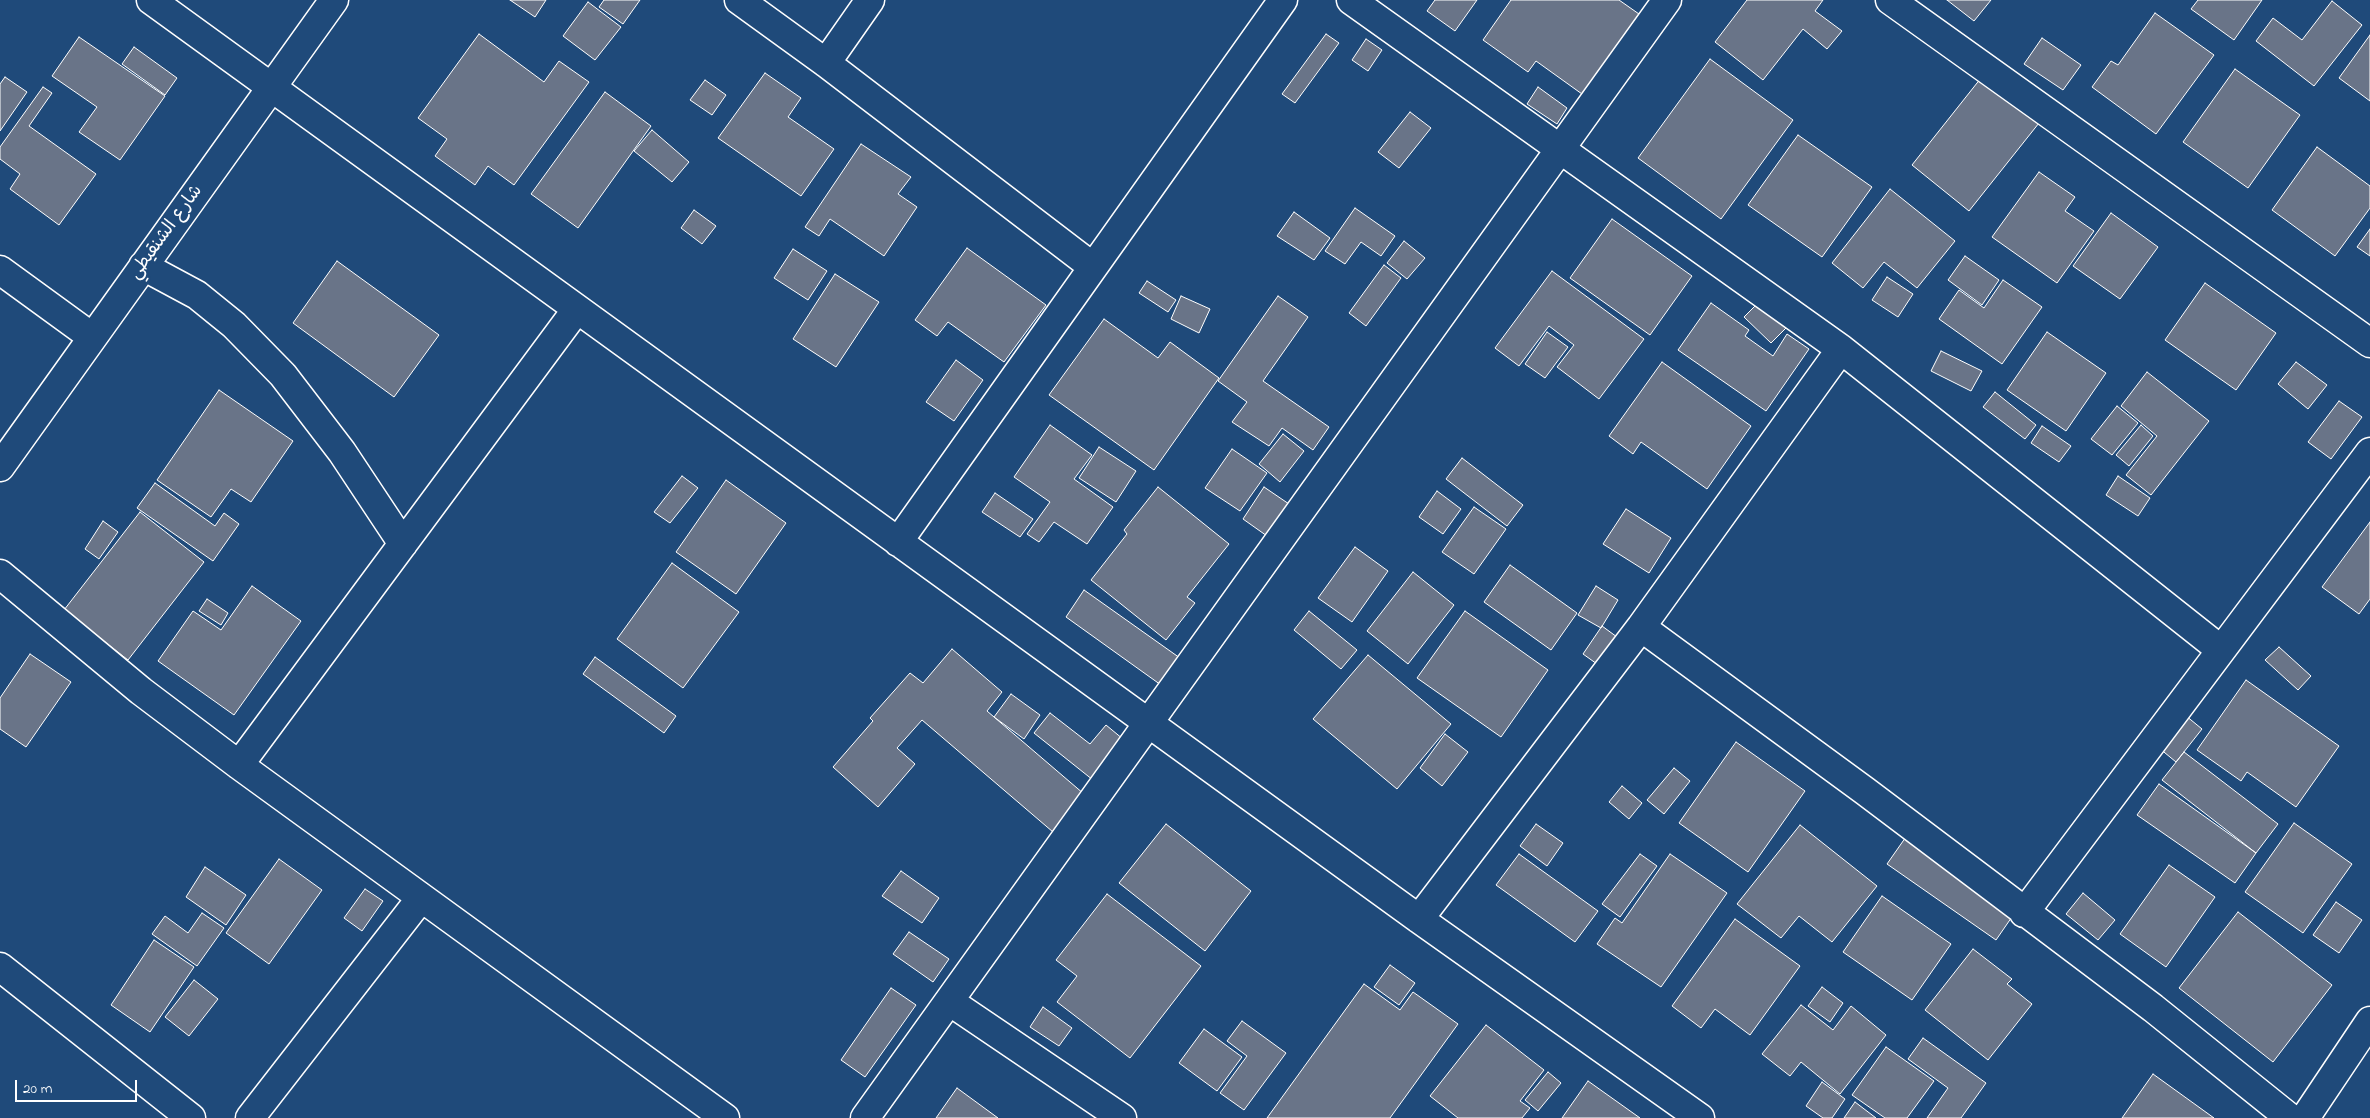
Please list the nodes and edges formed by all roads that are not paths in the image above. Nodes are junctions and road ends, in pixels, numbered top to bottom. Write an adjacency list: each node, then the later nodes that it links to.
1 (150, 0): 10 (street)
2 (334, 0): 10 (street, شارع الشنقيطي)
3 (739, 0): 9 (street)
4 (870, 0): 9 (street)
5 (1282, 0): 13 (street)
6 (1351, 0): 11 (street)
7 (1667, 0): 11 (street)
8 (1890, 0): 17 (street)
9 (826, 63): 13 (street)
10 (271, 88): 12 (street, شارع الشنقيطي); 15 (street)
11 (1561, 148): 18 (street); 26 (street)
12 (143, 266): 16 (street, شارع الشنقيطي); 22 (street)
13 (1093, 267): 21 (street)
14 (0, 270): 16 (street)
15 (577, 309): 21 (street); 22 (street)
16 (92, 337): 20 (street, شارع الشنقيطي)
17 (2370, 343)
18 (1841, 349): 24 (street); 25 (street)
19 (2370, 452): 25 (street)
20 (0, 467)
21 (898, 542): 26 (street)
22 (403, 544): 27 (street)
23 (0, 574): 27 (street)
24 (1642, 628): 29 (street); 30 (street)
25 (2221, 650): 29 (street)
26 (1149, 723): 30 (street); 32 (street)
27 (239, 766): 28 (street)
28 (421, 898): 35 (street); 36 (street)
29 (2024, 913): 40 (street)
30 (1419, 919): 39 (street)
31 (0, 968): 34 (street)
32 (949, 1001): 37 (street); 38 (street)
33 (2370, 1021): 41 (street)
34 (191, 1118)
35 (250, 1118)
36 (725, 1118)
37 (865, 1118)
38 (1122, 1118)
39 (1700, 1118)
40 (2290, 1118)
41 (2305, 1118)

